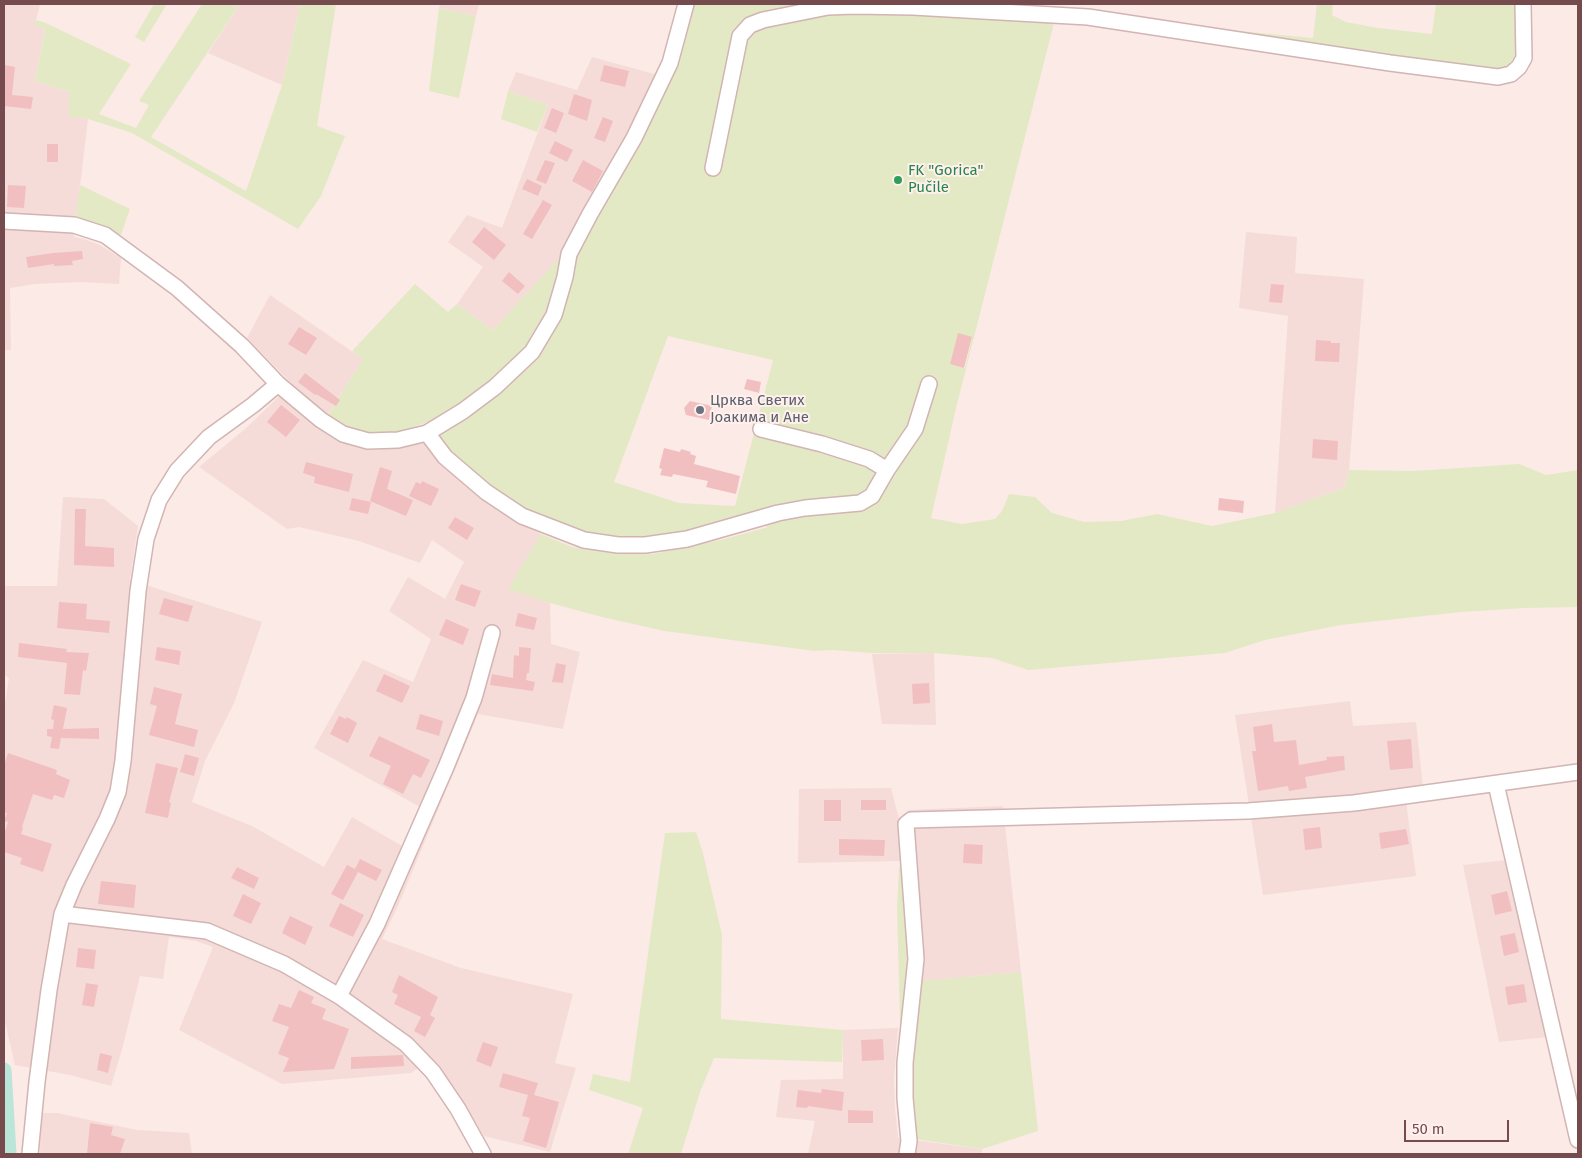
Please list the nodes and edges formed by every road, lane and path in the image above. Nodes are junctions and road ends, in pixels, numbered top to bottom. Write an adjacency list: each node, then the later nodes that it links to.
1 (686, 4): 8 (street)
2 (1523, 4): 3 (street)
3 (713, 168)
4 (4, 221): 5 (street)
5 (278, 384): 8 (street); 13 (street)
6 (929, 384): 9 (street)
7 (761, 429): 9 (street)
8 (427, 433): 9 (street)
9 (887, 470)
10 (492, 633): 14 (street)
11 (1578, 772): 12 (street)
12 (1496, 784): 15 (street); 18 (street)
13 (62, 914): 14 (street); 16 (street)
14 (339, 996): 17 (street)
15 (1578, 1140)
16 (30, 1154)
17 (483, 1154)
18 (907, 1154)

